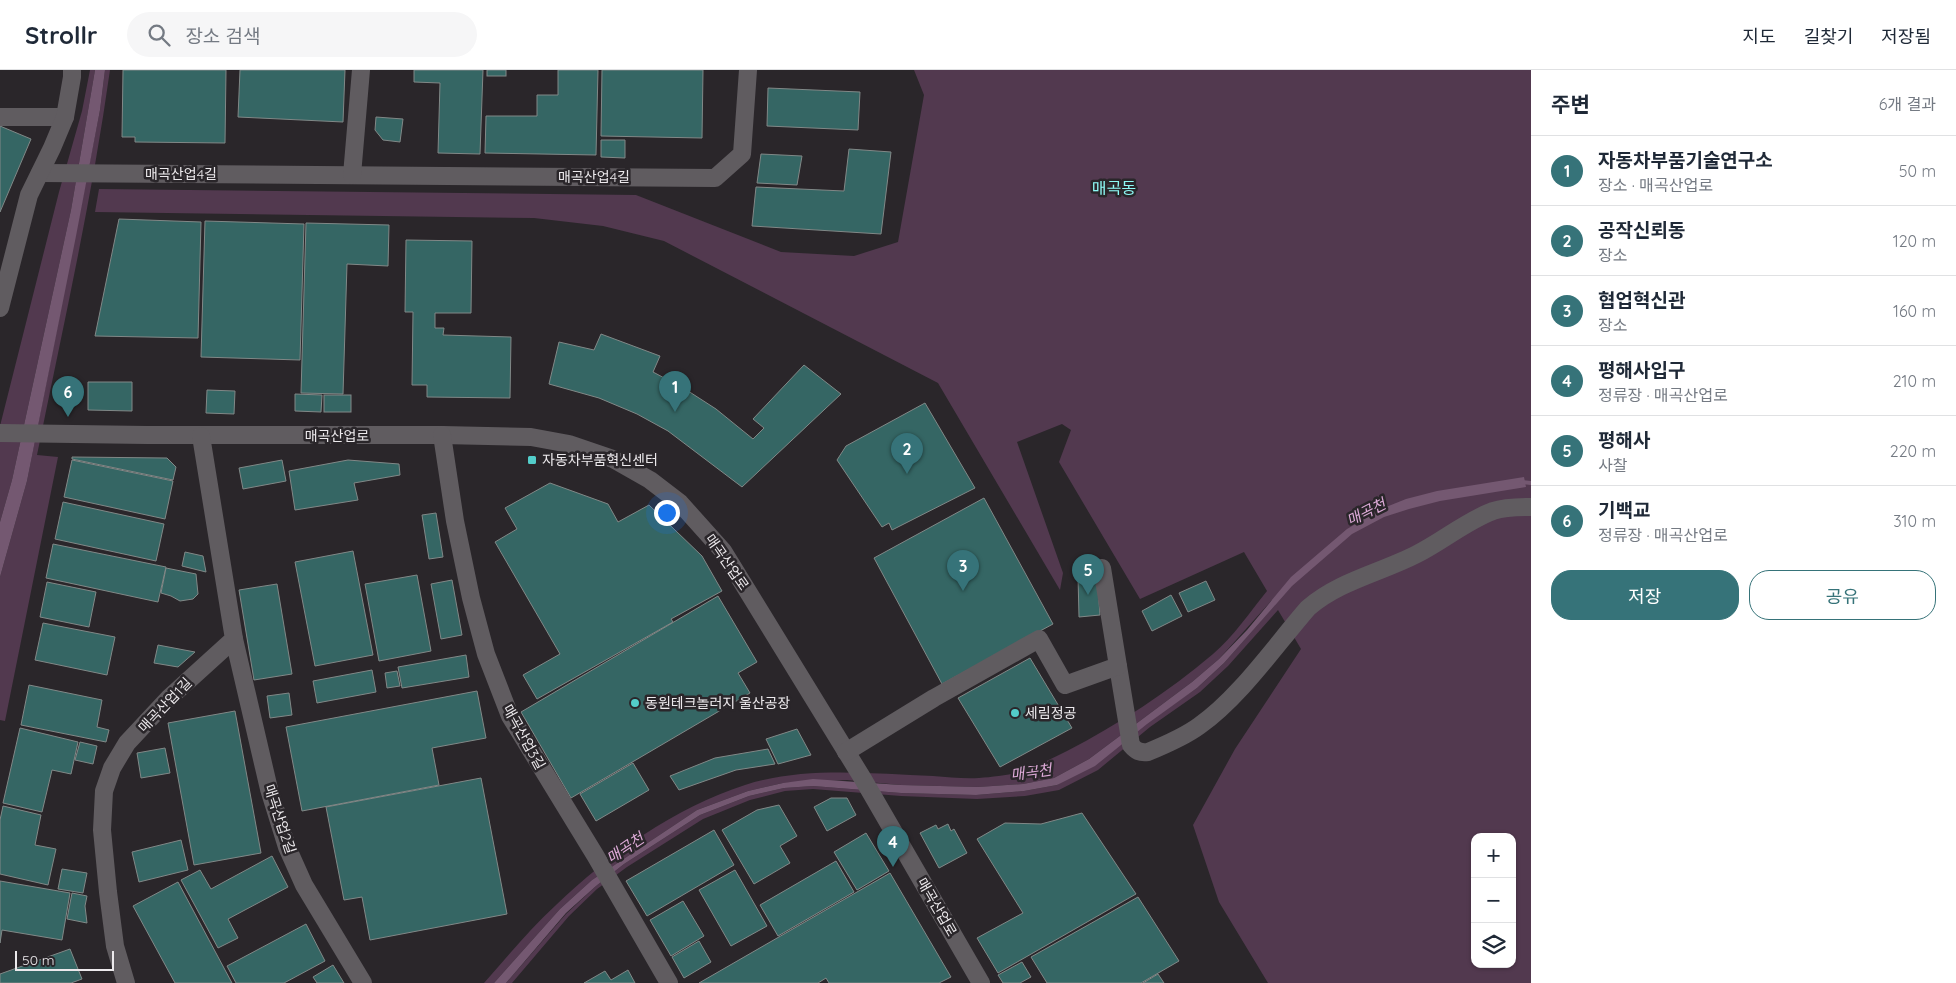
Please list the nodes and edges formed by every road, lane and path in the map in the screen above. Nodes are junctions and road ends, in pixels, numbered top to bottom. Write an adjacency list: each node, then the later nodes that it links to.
1 (72, 70): 5 (street)
2 (361, 70): 7 (street)
3 (748, 70): 7 (street, 매곡산업4길)
4 (0, 117): 5 (street)
5 (65, 117): 6 (street)
6 (46, 173): 7 (street, 매곡산업4길); 8 (street)
7 (352, 175)
8 (0, 308)
9 (0, 433): 11 (street, 매곡산업로)
10 (442, 435): 11 (street, 매곡산업로); 16 (street, 매곡산업로); 19 (street, 매곡산업3길)
11 (201, 436): 14 (street)
12 (1531, 507): 15 (street)
13 (1102, 568): 15 (street)
14 (234, 639): 17 (street, 매곡산업1길); 18 (street, 매곡산업2길)
15 (1118, 666): 16 (street)
16 (846, 752): 20 (street, 매곡산업로)
17 (126, 983)
18 (363, 983)
19 (669, 983)
20 (981, 983)

